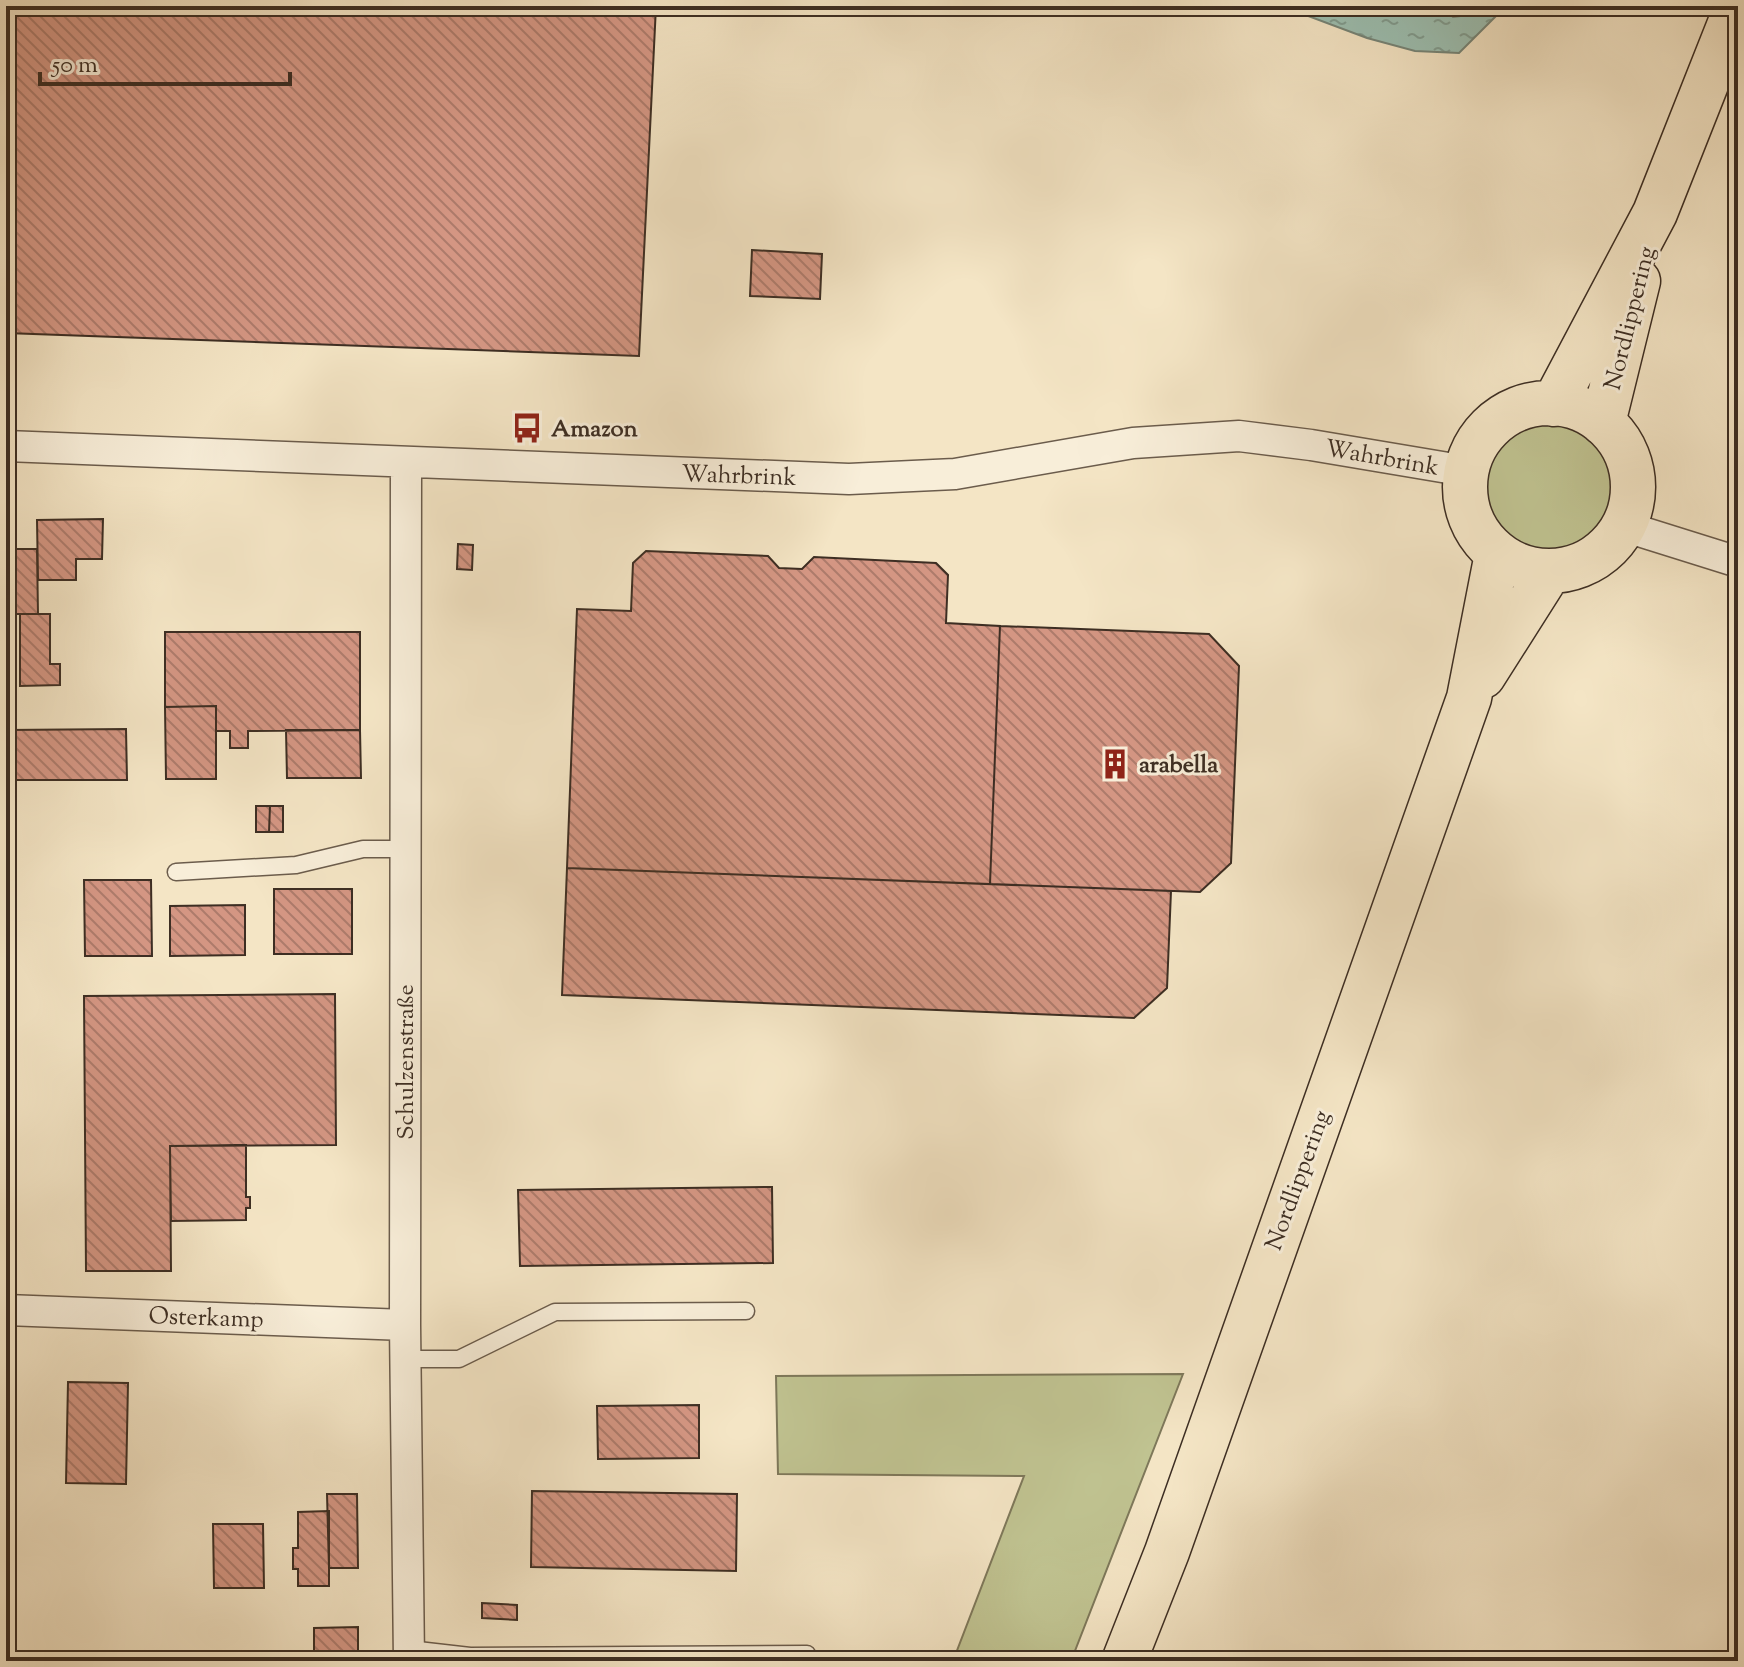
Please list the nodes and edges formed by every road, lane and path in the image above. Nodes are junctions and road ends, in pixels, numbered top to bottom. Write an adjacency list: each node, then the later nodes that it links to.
1 (1737, 6): 2 (main road, Nordlippering)
2 (1655, 213): 3 (main road, Nordlippering); 4 (main road, Nordlippering)
3 (1554, 404): 4 (main road); 7 (main road)
4 (1603, 423): 8 (main road)
5 (6, 446): 6 (street, Wahrbrink)
6 (406, 464): 7 (street, Wahrbrink); 13 (street, Schulzenstraße)
7 (1466, 471): 9 (main road)
8 (1623, 526): 10 (street); 11 (main road)
9 (1497, 554): 11 (main road); 12 (main road, Nordlippering)
10 (1738, 562)
11 (1549, 572): 12 (main road, Nordlippering)
12 (1469, 698): 21 (main road, Nordlippering)
13 (405, 849): 14 (lane); 17 (street, Schulzenstraße)
14 (176, 872)
15 (6, 1310): 17 (street, Osterkamp)
16 (746, 1311): 18 (lane)
17 (405, 1325): 18 (street, Schulzenstraße)
18 (406, 1359): 20 (street, Schulzenstraße)
19 (807, 1654): 20 (lane)
20 (409, 1655)
21 (1124, 1661)

